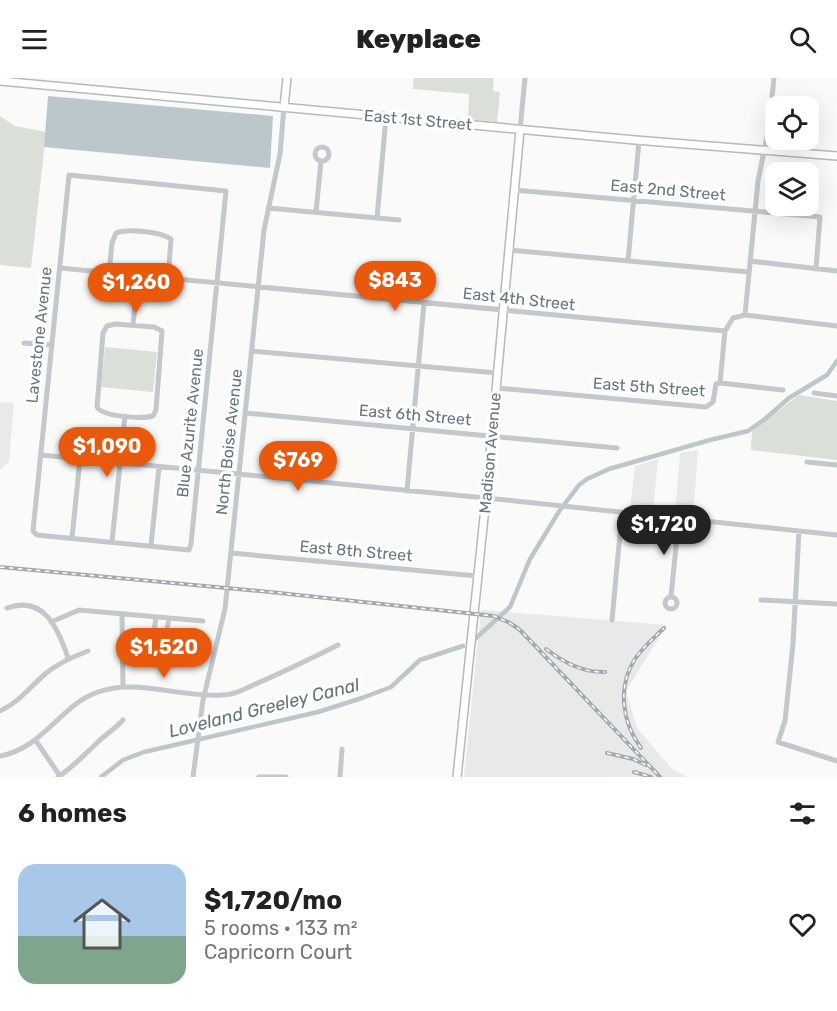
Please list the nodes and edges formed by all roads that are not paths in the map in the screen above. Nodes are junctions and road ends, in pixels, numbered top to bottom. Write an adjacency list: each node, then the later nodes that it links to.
1 (287, 78): 7 (main road)
2 (525, 78): 9 (street)
3 (774, 78): 6 (street)
4 (18, 80): 5 (main road, East 1st Street); 7 (main road, East 1st Street)
5 (0, 81)
6 (772, 96)
7 (284, 108): 8 (main road, East 1st Street); 17 (street, North Boise Avenue)
8 (386, 117): 9 (main road, East 1st Street); 20 (street)
9 (520, 130): 10 (main road, East 1st Street); 15 (main road, Madison Avenue)
10 (639, 141): 11 (main road, East 1st Street); 16 (street)
11 (765, 150): 12 (main road, East 1st Street); 18 (street)
12 (837, 156)
13 (321, 161): 19 (street)
14 (69, 176): 25 (street, Lavestone Avenue); 32 (street, Blue Azurite Avenue)
15 (514, 190): 16 (street, East 2nd Street); 22 (main road, Madison Avenue)
16 (634, 201): 18 (street, East 2nd Street); 23 (street)
17 (268, 208): 19 (street); 33 (street, North Boise Avenue)
18 (755, 211): 24 (street); 26 (street, East 2nd Street)
19 (316, 213): 20 (street)
20 (377, 218): 21 (street)
21 (399, 220)
22 (509, 250): 23 (street); 35 (main road, Madison Avenue)
23 (628, 261): 28 (street)
24 (750, 261): 26 (street); 28 (street)
25 (60, 268): 29 (street, East 4th Street); 41 (street, Lavestone Avenue)
26 (816, 269): 27 (street)
27 (837, 271)
28 (749, 272): 36 (street)
29 (109, 273): 30 (street, East 4th Street); 31 (street)
30 (138, 276): 31 (street, East 4th Street); 37 (street)
31 (168, 279): 32 (street, East 4th Street)
32 (217, 284): 33 (street, East 4th Street); 61 (street, Blue Azurite Avenue)
33 (258, 287): 34 (street, East 4th Street); 42 (street, North Boise Avenue)
34 (424, 303): 35 (street, East 4th Street); 43 (street)
35 (503, 311): 39 (street, East 4th Street); 44 (main road, Madison Avenue)
36 (745, 315): 38 (street); 39 (street)
37 (134, 325): 51 (street); 51 (street)
38 (837, 326)
39 (725, 331): 45 (street)
40 (24, 343): 41 (street)
41 (52, 345): 55 (street, Lavestone Avenue)
42 (252, 351): 43 (street); 50 (street, North Boise Avenue)
43 (419, 367): 44 (street); 52 (street)
44 (497, 373): 46 (main road, Madison Avenue)
45 (720, 382): 46 (street, East 5th Street); 47 (street, East 5th Street)
46 (496, 388): 53 (main road, Madison Avenue)
47 (783, 390)
48 (814, 393): 49 (street)
49 (837, 396)
50 (245, 413): 52 (street, East 6th Street); 62 (street, North Boise Avenue)
51 (125, 416): 58 (street)
52 (413, 429): 53 (street, East 6th Street); 63 (street)
53 (491, 436): 54 (street, East 6th Street); 64 (main road, Madison Avenue)
54 (617, 448)
55 (41, 455): 56 (street); 69 (street, Lavestone Avenue)
56 (80, 459): 58 (street); 69 (street)
57 (807, 462): 59 (street)
58 (120, 463): 60 (street); 70 (street)
59 (837, 465)
60 (159, 467): 61 (street); 71 (street)
61 (198, 471): 62 (street); 71 (street, Blue Azurite Avenue)
62 (239, 475): 63 (street); 72 (street, North Boise Avenue)
63 (407, 491): 64 (street)
64 (486, 498): 65 (street); 73 (main road, Madison Avenue)
65 (622, 512): 66 (street); 82 (street)
66 (679, 518): 67 (street); 74 (street)
67 (800, 531): 68 (street); 76 (street)
68 (837, 535)
69 (72, 538): 70 (street)
70 (112, 542): 71 (street)
71 (151, 546)
72 (231, 553): 73 (street, East 8th Street); 89 (street, North Boise Avenue)
73 (477, 576): 101 (main road, Madison Avenue)
74 (671, 596)
75 (761, 600): 76 (street)
76 (796, 602): 77 (street); 95 (street)
77 (837, 604)
78 (7, 608): 84 (street)
79 (122, 614): 80 (street); 84 (street); 88 (street)
80 (156, 617): 81 (street); 81 (street)
81 (169, 618): 83 (street)
82 (612, 620)
83 (203, 621)
84 (51, 622): 87 (street)
85 (338, 645): 89 (street)
86 (88, 651): 87 (street)
87 (68, 658): 90 (street)
88 (123, 687): 89 (street); 92 (street)
89 (204, 695): 97 (street, North Boise Avenue)
90 (0, 711)
91 (123, 720): 96 (street)
92 (36, 741): 94 (street); 96 (street)
93 (342, 749): 100 (street)
94 (0, 756)
95 (837, 761)
96 (59, 776)
97 (193, 777)
98 (259, 777): 99 (street)
99 (286, 777)
100 (340, 777)
101 (457, 777)

